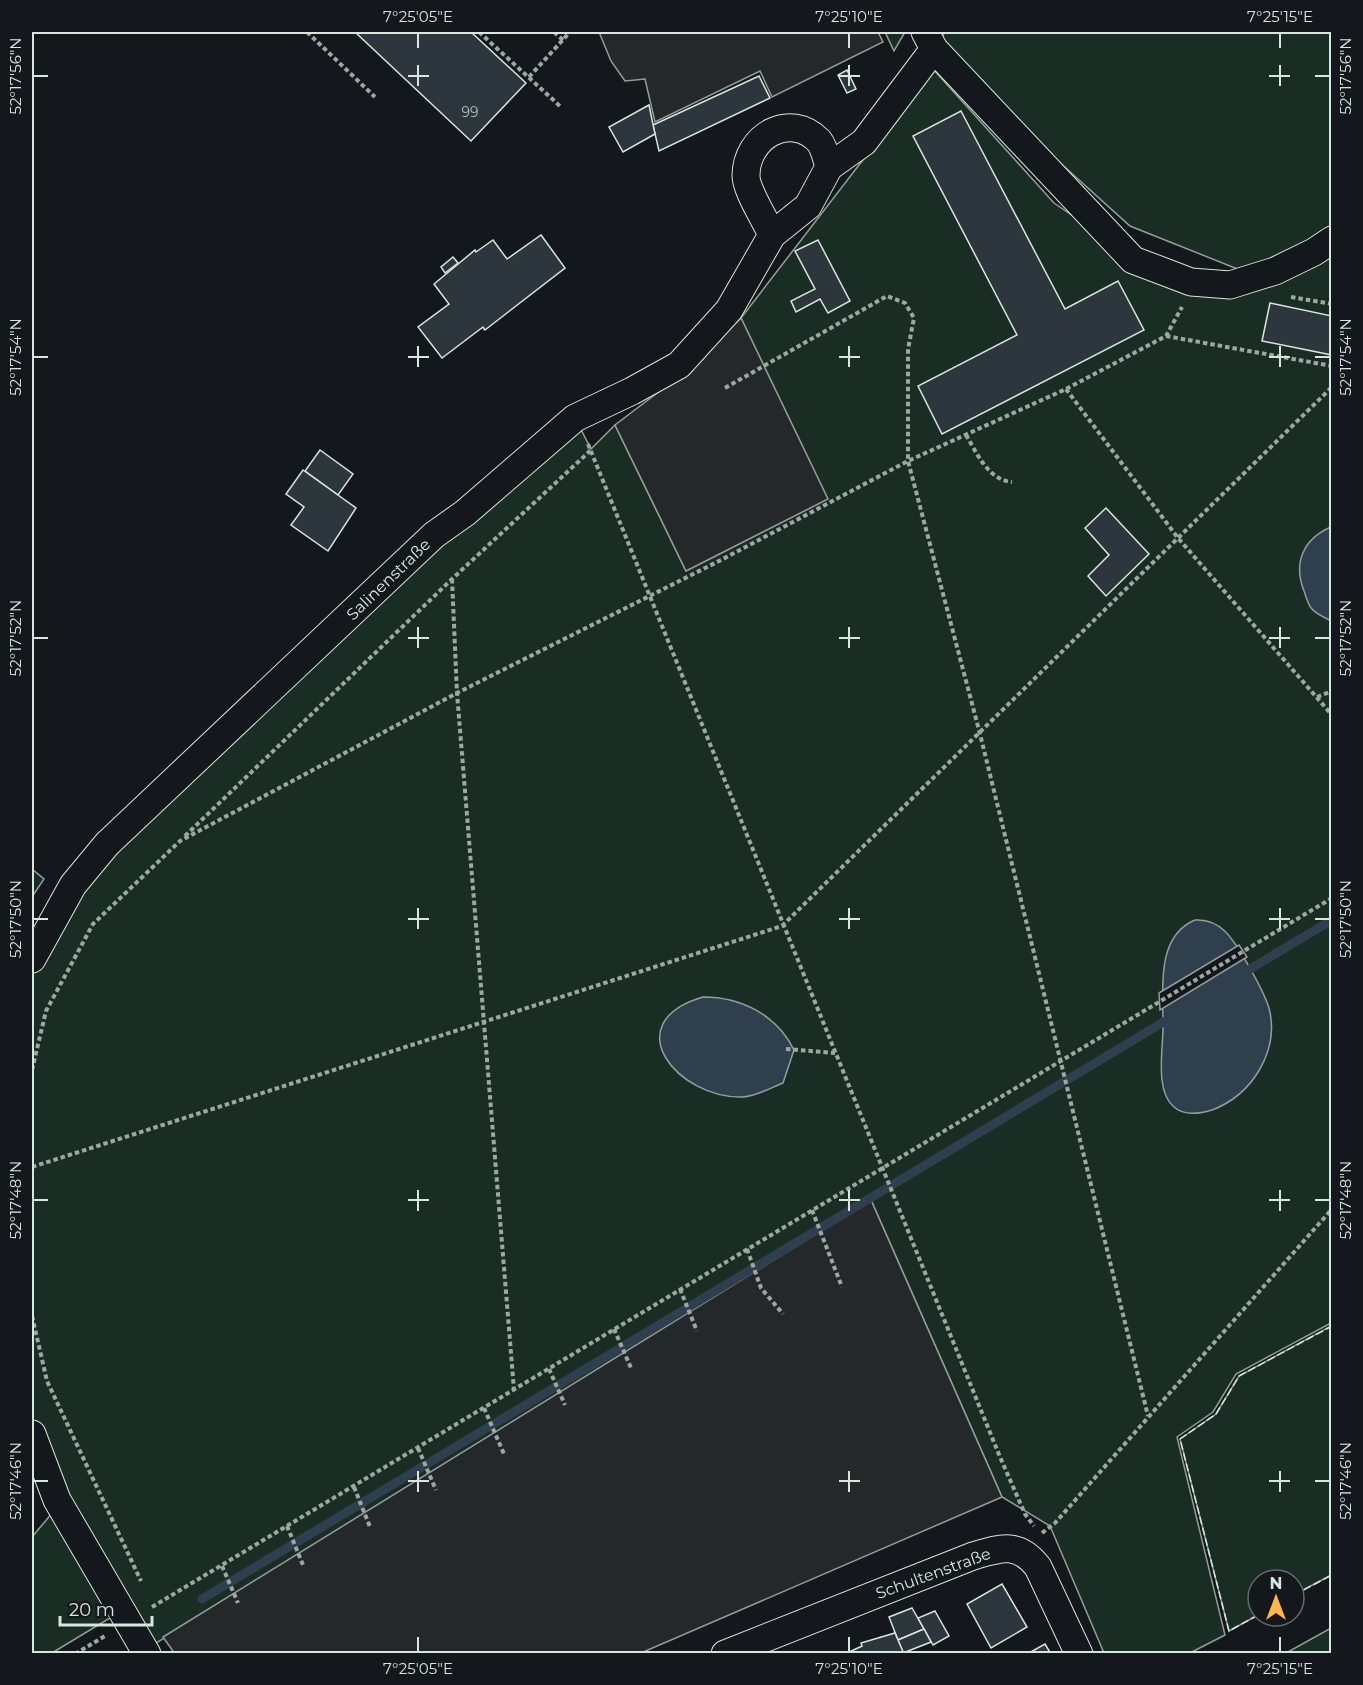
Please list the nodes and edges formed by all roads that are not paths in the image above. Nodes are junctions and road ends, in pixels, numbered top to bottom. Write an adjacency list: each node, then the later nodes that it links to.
1 (930, 40): 2 (street, Salinenstraße); 4 (street)
2 (829, 167): 3 (street, Salinenstraße); 3 (street)
3 (772, 235): 5 (street, Salinenstraße)
4 (1332, 240)
5 (32, 959)
6 (32, 1434): 8 (street)
7 (771, 1645): 9 (street, Schultenstraße); 10 (street, Schultenstraße)
8 (147, 1653)
9 (725, 1653)
10 (1079, 1653)

